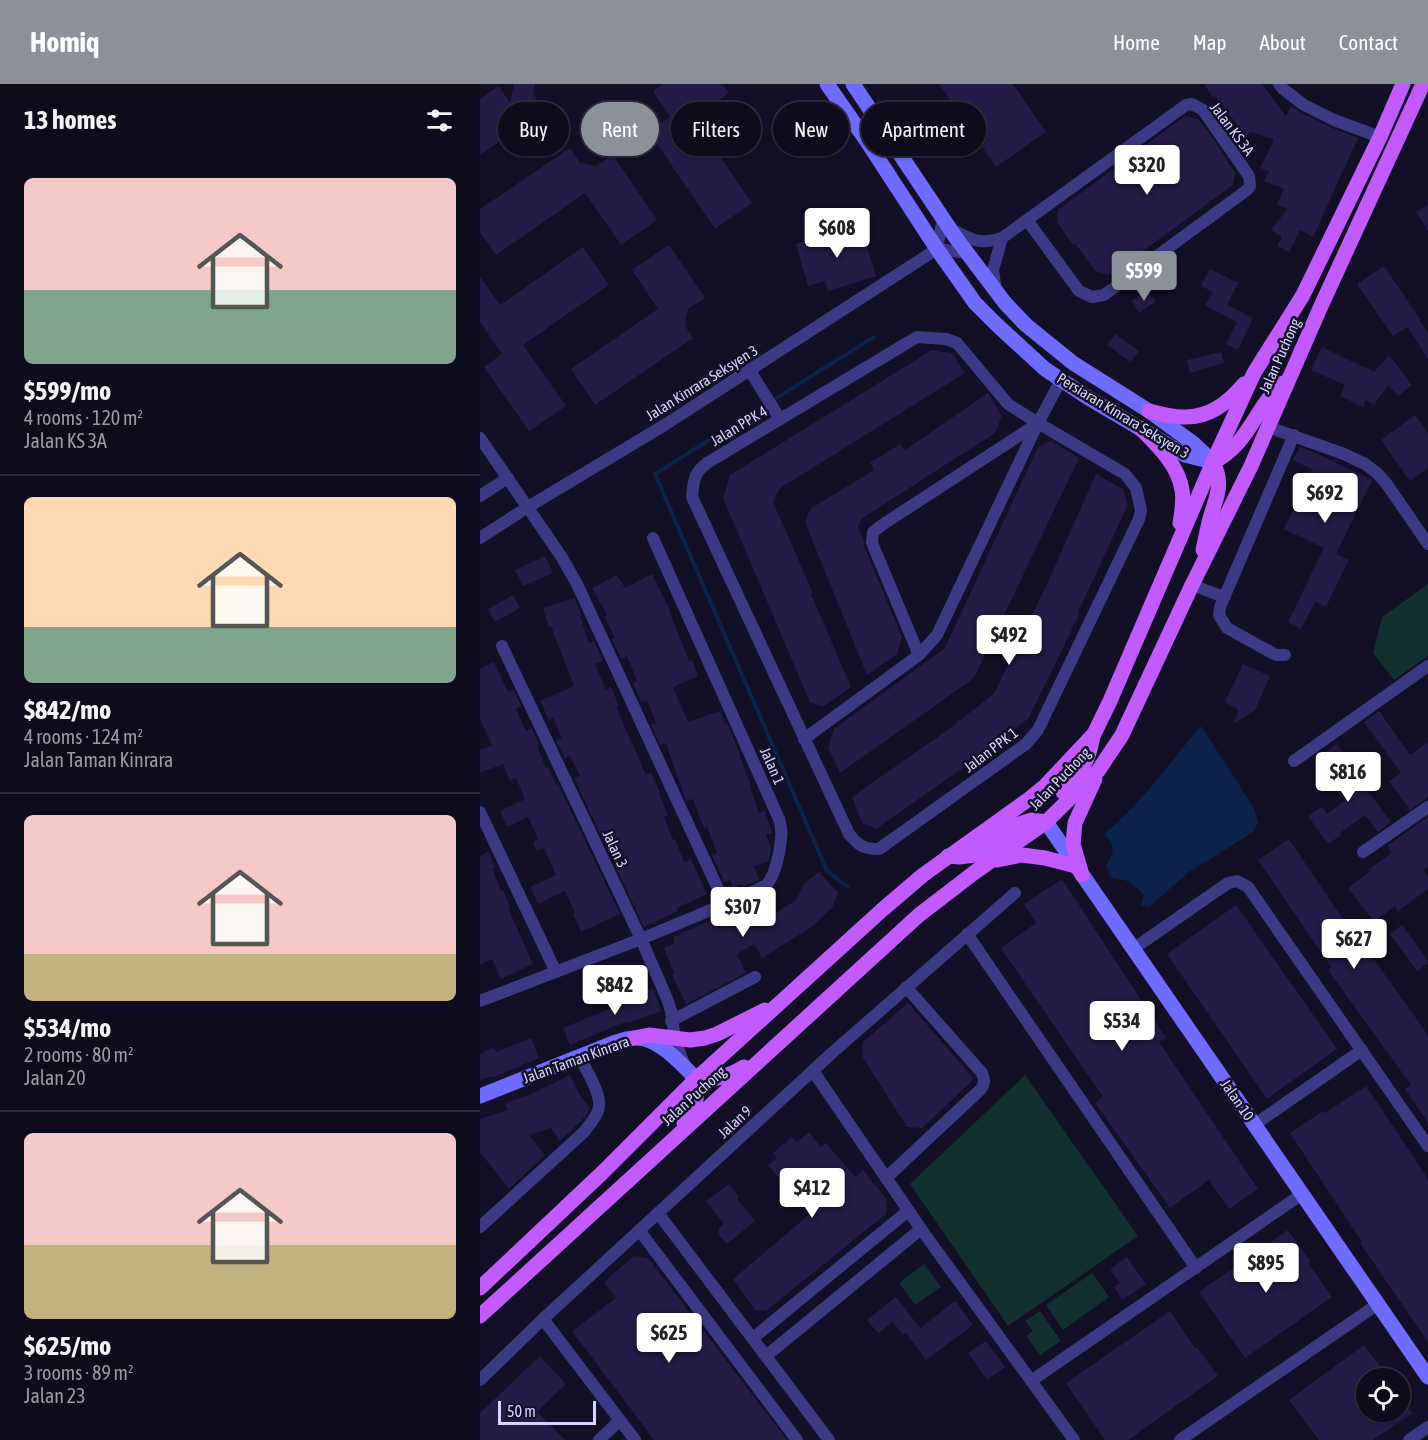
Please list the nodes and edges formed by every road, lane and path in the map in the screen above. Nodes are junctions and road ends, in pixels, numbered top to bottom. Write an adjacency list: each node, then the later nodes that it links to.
1 (827, 84): 10 (main road, Persiaran Kinrara Seksyen 3)
2 (853, 84): 8 (main road, Persiaran Kinrara Seksyen 3)
3 (1280, 84): 6 (street)
4 (1403, 84): 6 (main road, Jalan Puchong)
5 (1423, 84): 15 (main road, Jalan Puchong)
6 (1380, 137): 13 (main road, Jalan Puchong)
7 (1027, 220): 7 (street, Jalan KS 3A); 9 (street, Jalan KS 3A)
8 (946, 223): 9 (street, Jalan KS 3A); 10 (street); 11 (main road, Persiaran Kinrara Seksyen 3)
9 (1002, 237): 12 (street)
10 (937, 249): 11 (street); 14 (street, Jalan Kinrara Seksyen 3); 16 (main road, Persiaran Kinrara Seksyen 3)
11 (967, 253): 12 (main road, Persiaran Kinrara Seksyen 3)
12 (996, 291): 17 (main road, Persiaran Kinrara Seksyen 3)
13 (1254, 373): 17 (main road); 24 (main road, Jalan Puchong)
14 (753, 376): 18 (street); 27 (street, Jalan Kinrara Seksyen 3)
15 (1290, 376): 20 (main road, Jalan Puchong); 24 (main road)
16 (1061, 380): 19 (street); 21 (main road, Persiaran Kinrara Seksyen 3)
17 (1149, 411): 24 (main road, Persiaran Kinrara Seksyen 3)
18 (777, 414): 19 (street, Jalan PPK 4); 39 (street, Jalan PPK 4)
19 (1038, 423): 35 (street); 35 (street); 39 (street, Jalan PPK 1)
20 (1268, 427): 22 (street); 32 (main road, Jalan Puchong)
21 (1140, 428): 24 (main road, Persiaran Kinrara Seksyen 3); 31 (main road)
22 (1294, 435): 30 (street); 33 (street)
23 (480, 438): 25 (street)
24 (1213, 462): 31 (main road, Jalan Puchong); 32 (main road)
25 (508, 478): 26 (street); 27 (street)
26 (480, 496)
27 (528, 507): 28 (street, Jalan Kinrara Seksyen 3); 50 (street)
28 (480, 538)
29 (653, 538): 50 (street, Jalan 1)
30 (1428, 544)
31 (1175, 550): 38 (main road, Jalan Puchong)
32 (1195, 579): 33 (street); 41 (main road, Jalan Puchong)
33 (1224, 597): 36 (street)
34 (502, 646): 52 (street, Jalan 3)
35 (919, 655): 39 (street)
36 (1285, 655)
37 (1428, 666): 40 (street)
38 (1094, 734): 44 (main road); 46 (main road, Jalan Puchong)
39 (804, 739)
40 (1294, 761)
41 (1098, 771): 44 (main road, Jalan Puchong); 47 (main road)
42 (1428, 807): 45 (street)
43 (480, 812): 54 (street)
44 (1046, 822): 46 (main road); 47 (main road, Jalan 10); 48 (main road, Jalan Puchong)
45 (1363, 852)
46 (947, 856): 57 (main road, Jalan Puchong)
47 (1079, 871): 48 (main road); 53 (main road, Jalan 10)
48 (975, 872): 64 (main road, Jalan Puchong)
49 (1015, 893): 51 (street, Jalan 9)
50 (725, 904): 52 (street, Jalan 1)
51 (967, 934): 56 (street, Jalan 9); 78 (street)
52 (641, 939): 54 (street, Jalan 1); 59 (street, Jalan 3)
53 (1133, 949): 62 (street); 68 (main road, Jalan 10)
54 (556, 972): 58 (street, Jalan 1)
55 (755, 977): 59 (street)
56 (906, 987): 65 (street, Jalan 9); 71 (street)
57 (789, 996): 61 (main road); 66 (main road, Jalan Puchong)
58 (480, 1001)
59 (672, 1022): 61 (street, Jalan 3)
60 (634, 1038): 61 (main road); 63 (main road, Jalan Taman Kinrara); 66 (main road, Jalan Taman Kinrara)
61 (675, 1039): 66 (street, Jalan 3)
62 (1362, 1050): 68 (street); 70 (street)
63 (579, 1056): 67 (main road, Jalan Taman Kinrara); 75 (street)
64 (763, 1057): 66 (main road); 69 (main road, Jalan Puchong)
65 (813, 1071): 71 (street); 74 (street, Jalan 9)
66 (691, 1074): 69 (main road); 79 (main road, Jalan Puchong)
67 (480, 1096)
68 (1254, 1125): 72 (main road, Jalan 10)
69 (675, 1138): 81 (main road, Jalan Puchong)
70 (1427, 1144)
71 (886, 1178): 73 (street)
72 (1302, 1194): 78 (street); 80 (main road, Jalan 10)
73 (908, 1211): 76 (street); 83 (street)
74 (658, 1213): 77 (street, Jalan 9); 83 (street)
75 (480, 1227)
76 (921, 1229): 84 (street); 87 (street)
77 (639, 1230): 82 (street, Jalan 9); 92 (street)
78 (1196, 1268): 87 (street)
79 (480, 1288)
80 (1378, 1304): 85 (main road, Jalan 10); 95 (street)
81 (480, 1316)
82 (543, 1319): 86 (street, Jalan 9); 88 (street)
83 (753, 1338): 84 (street)
84 (766, 1356): 93 (street)
85 (1428, 1377)
86 (480, 1380)
87 (1031, 1381): 94 (street)
88 (620, 1420): 90 (street); 91 (street)
89 (1428, 1427): 96 (street)
90 (599, 1440)
91 (635, 1440)
92 (797, 1440)
93 (830, 1440)
94 (1074, 1440)
95 (1180, 1440)
96 (1409, 1440)

